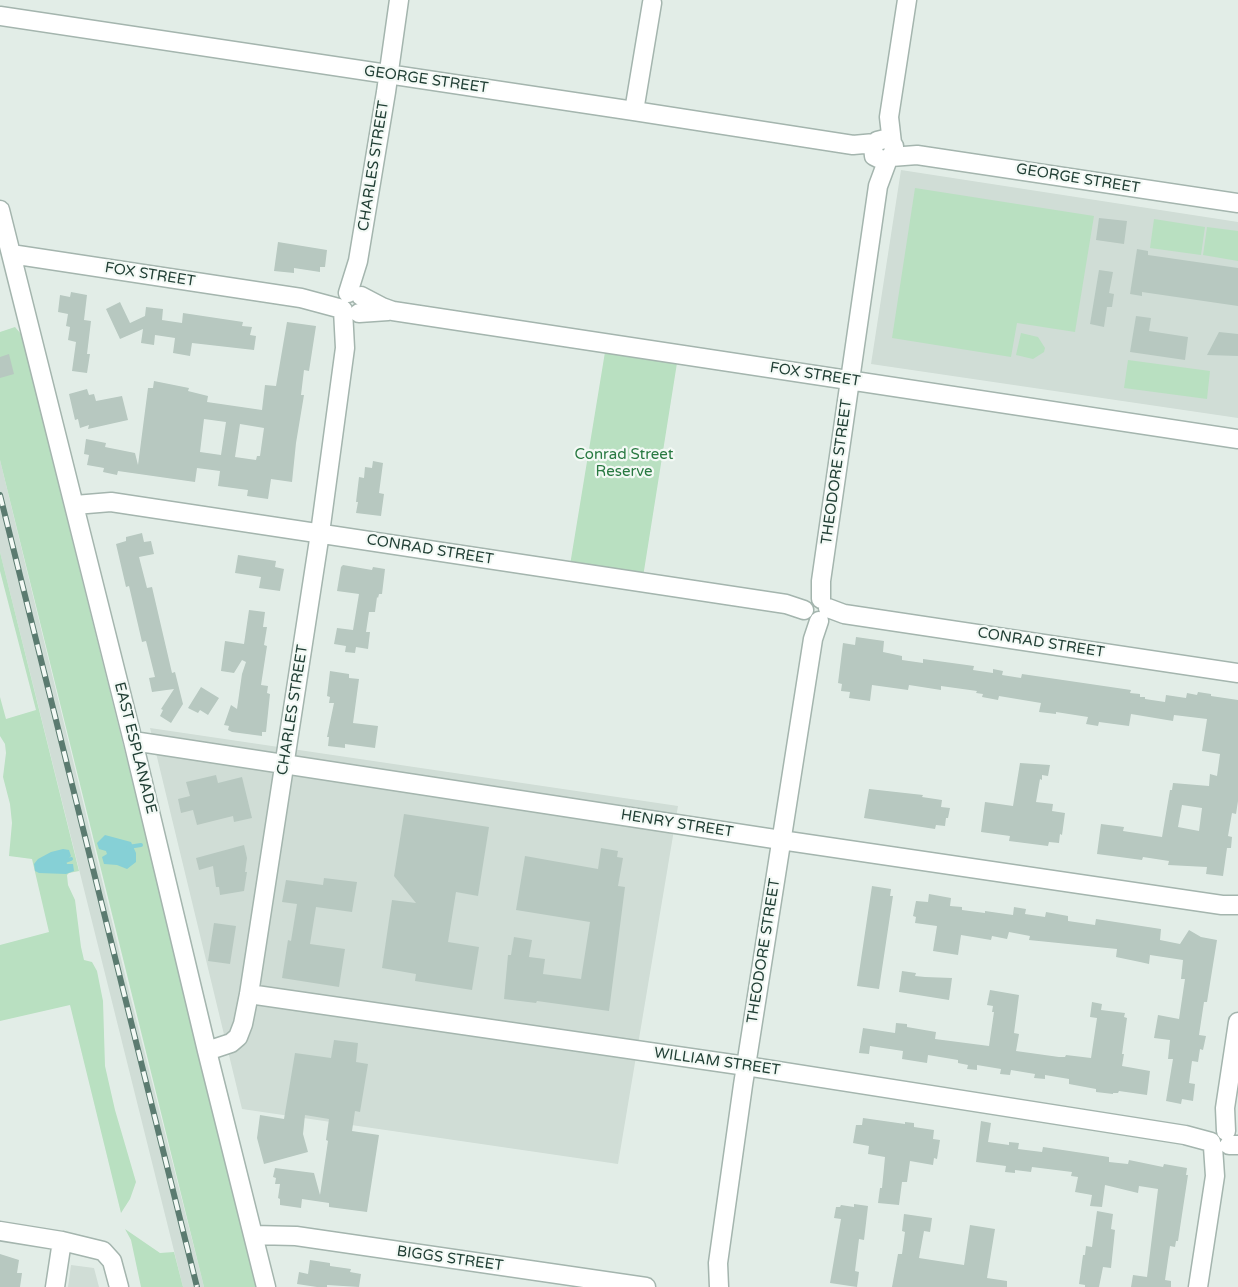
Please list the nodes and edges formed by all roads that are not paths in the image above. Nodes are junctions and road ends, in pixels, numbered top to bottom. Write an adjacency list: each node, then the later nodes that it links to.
1 (399, 0): 5 (street, CHARLES STREET)
2 (907, 0): 7 (street, THEODORE STREET)
3 (652, 3): 6 (street)
4 (0, 16): 5 (street, GEORGE STREET)
5 (389, 75): 6 (street, GEORGE STREET); 11 (street, CHARLES STREET)
6 (634, 111): 7 (street, GEORGE STREET)
7 (883, 150): 8 (street, GEORGE STREET); 12 (street, THEODORE STREET)
8 (1238, 203)
9 (0, 210): 10 (street, EAST ESPLANADE)
10 (11, 254): 11 (street, FOX STREET); 14 (street, EAST ESPLANADE)
11 (352, 303): 12 (street, FOX STREET); 15 (street, CHARLES STREET)
12 (851, 381): 13 (street, FOX STREET); 16 (street, THEODORE STREET)
13 (1238, 439)
14 (75, 505): 15 (street, CONRAD STREET); 18 (street, EAST ESPLANADE)
15 (320, 533): 16 (street, CONRAD STREET); 19 (street, CHARLES STREET)
16 (819, 613): 17 (street, CONRAD STREET); 20 (street, THEODORE STREET)
17 (1238, 673)
18 (134, 741): 19 (street, HENRY STREET); 24 (street, EAST ESPLANADE)
19 (285, 763): 20 (street, HENRY STREET); 22 (street, CHARLES STREET)
20 (781, 840): 21 (street, HENRY STREET); 25 (street, THEODORE STREET)
21 (1232, 907)
22 (249, 994): 24 (street, CHARLES STREET); 25 (street, WILLIAM STREET)
23 (1238, 1022): 26 (street)
24 (207, 1051): 28 (street, EAST ESPLANADE)
25 (746, 1066): 26 (street, WILLIAM STREET); 30 (street, THEODORE STREET)
26 (1224, 1140): 37 (street)
27 (0, 1231): 29 (street)
28 (253, 1235): 33 (street, EAST ESPLANADE); 34 (street, BIGGS STREET)
29 (62, 1241): 31 (street); 32 (street)
30 (718, 1263): 35 (street, THEODORE STREET); 36 (street, THEODORE STREET)
31 (118, 1281)
32 (55, 1287)
33 (266, 1287)
34 (646, 1287)
35 (709, 1287): 36 (street)
36 (718, 1287)
37 (1198, 1287)

